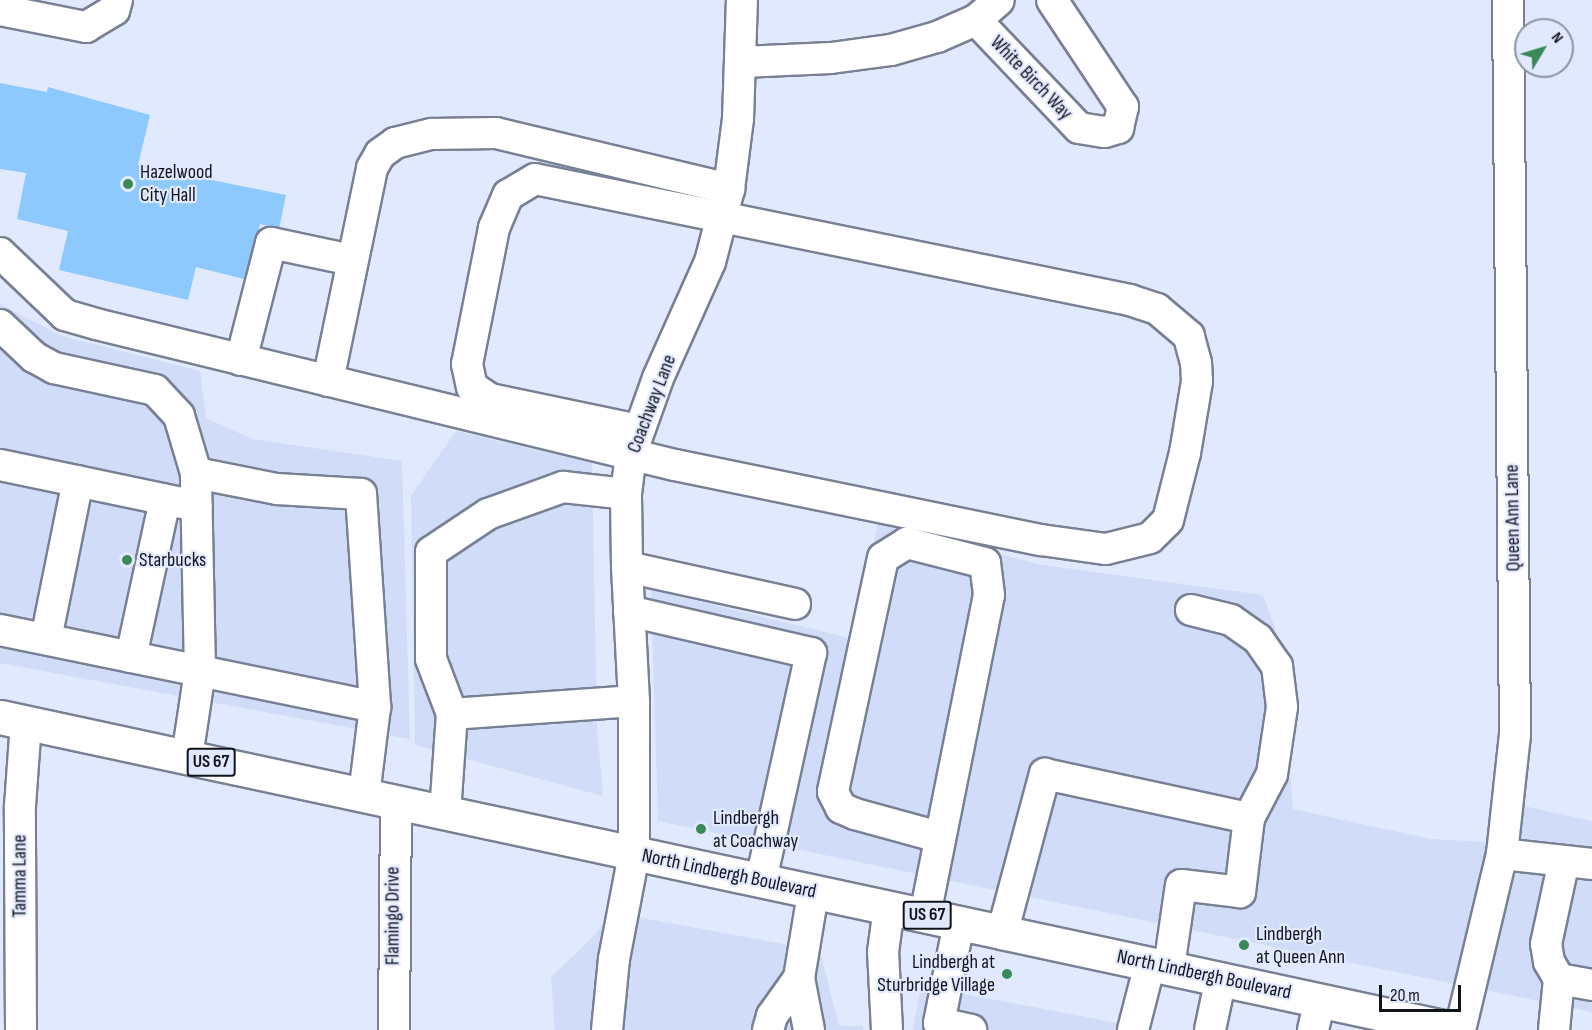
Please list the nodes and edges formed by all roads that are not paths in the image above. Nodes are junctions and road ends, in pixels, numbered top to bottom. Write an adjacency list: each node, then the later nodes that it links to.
1 (117, 0): 6 (street)
2 (742, 0): 8 (street, Coachway Lane)
3 (999, 0): 7 (street, White Birch Way)
4 (1052, 0): 7 (street, White Birch Way)
5 (1508, 0): 41 (street, Queen Ann Lane)
6 (0, 10)
7 (976, 20): 8 (street, White Birch Way)
8 (742, 62): 9 (street, Coachway Lane)
9 (726, 202): 11 (street); 15 (street, Coachway Lane); 15 (street); 15 (street)
10 (0, 253): 13 (street)
11 (352, 260): 13 (street); 14 (street)
12 (0, 325): 17 (street)
13 (241, 360): 14 (street)
14 (328, 381): 15 (street)
15 (634, 442): 19 (street, Coachway Lane)
16 (0, 465): 18 (street)
17 (196, 474): 21 (street); 31 (street)
18 (78, 481): 20 (street); 27 (street)
19 (626, 494): 22 (street, Coachway Lane); 32 (street)
20 (165, 500): 21 (street); 28 (street)
21 (196, 506): 29 (street)
22 (627, 567): 23 (street); 25 (street, Coachway Lane)
23 (795, 604)
24 (1191, 610): 38 (street)
25 (628, 611): 30 (street, Coachway Lane); 43 (street)
26 (0, 630): 27 (street)
27 (46, 639): 28 (street)
28 (131, 657): 29 (street)
29 (200, 671): 31 (street); 34 (street)
30 (634, 702): 32 (street); 40 (street, Coachway Lane)
31 (375, 707): 35 (street)
32 (452, 714): 37 (street)
33 (13, 719): 34 (main road, North Lindbergh Boulevard / US 67); 55 (street, Tamma Lane)
34 (186, 756): 35 (main road, North Lindbergh Boulevard / US 67)
35 (364, 795): 36 (main road, North Lindbergh Boulevard / US 67)
36 (396, 802): 37 (main road, North Lindbergh Boulevard / US 67); 56 (street, Flamingo Drive)
37 (445, 813): 40 (main road, North Lindbergh Boulevard / US 67)
38 (1249, 818): 48 (street); 49 (street)
39 (939, 837): 39 (street); 46 (street)
40 (634, 854): 43 (main road, North Lindbergh Boulevard / US 67); 57 (street, Coachway Lane)
41 (1502, 854): 42 (street); 64 (street, Queen Ann Lane)
42 (1578, 862): 52 (street)
43 (761, 881): 44 (main road, North Lindbergh Boulevard / US 67)
44 (813, 893): 45 (main road, North Lindbergh Boulevard / US 67); 50 (street)
45 (889, 907): 46 (main road, North Lindbergh Boulevard / US 67); 60 (street)
46 (925, 915): 47 (main road, North Lindbergh Boulevard / US 67)
47 (959, 923): 48 (main road, North Lindbergh Boulevard / US 67); 61 (street)
48 (1002, 934): 49 (main road, North Lindbergh Boulevard / US 67)
49 (1159, 965): 51 (main road, North Lindbergh Boulevard / US 67); 62 (street)
50 (799, 978): 58 (street); 59 (street)
51 (1221, 978): 54 (main road, North Lindbergh Boulevard / US 67); 63 (street)
52 (1559, 979): 53 (street); 65 (street)
53 (1592, 985)
54 (1317, 1015): 64 (main road, North Lindbergh Boulevard / US 67)
55 (21, 1030)
56 (394, 1030)
57 (607, 1030)
58 (768, 1030)
59 (809, 1030)
60 (887, 1030)
61 (971, 1030)
62 (1134, 1030)
63 (1209, 1030)
64 (1459, 1030)
65 (1554, 1030)

